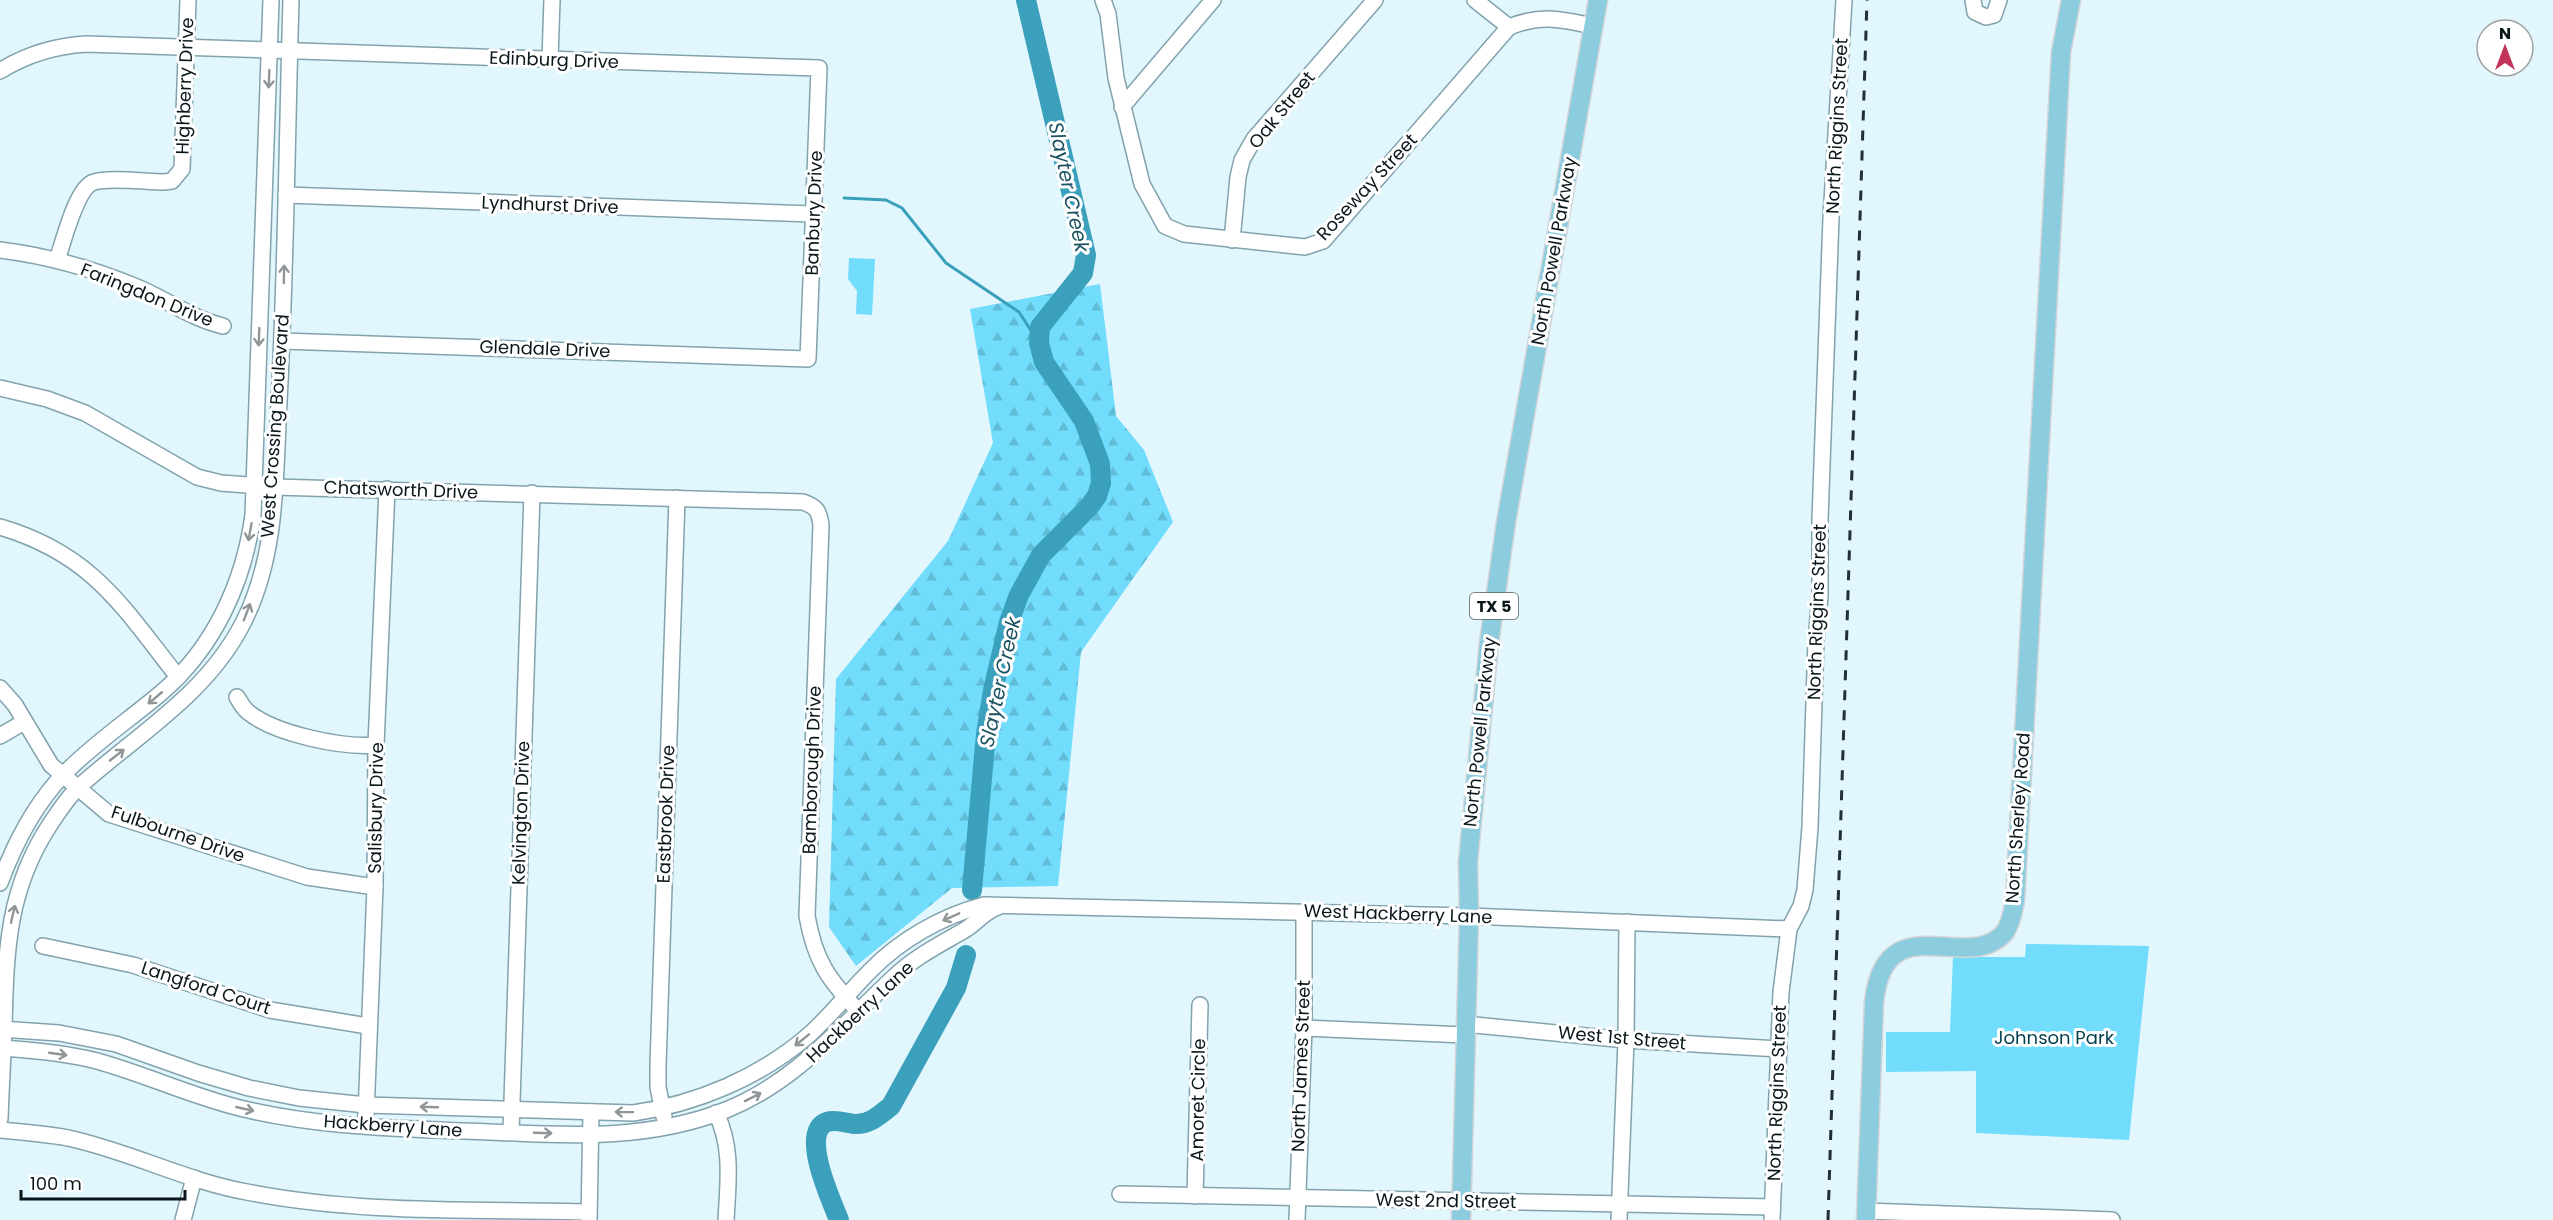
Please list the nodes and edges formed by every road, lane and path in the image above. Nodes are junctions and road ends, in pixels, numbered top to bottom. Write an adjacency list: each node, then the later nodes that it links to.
1 (188, 0): 16 (street, Highberry Drive)
2 (271, 0): 17 (street, West Crossing Boulevard)
3 (291, 0): 18 (street, West Crossing Boulevard)
4 (552, 0): 19 (street)
5 (1104, 0): 22 (street, Roseway Street)
6 (1212, 0): 22 (street)
7 (1375, 0): 25 (street, Oak Street)
8 (1475, 0): 15 (street)
9 (1598, 0): 14 (main road, North Powell Parkway / TX 5)
10 (1844, 0): 53 (street, North Riggins Street)
11 (1972, 0): 12 (street)
12 (1999, 0)
13 (2071, 0): 83 (main road, North Sherley Road)
14 (1593, 26): 15 (street); 51 (main road, North Powell Parkway / TX 5)
15 (1509, 27): 25 (street, Roseway Street)
16 (187, 47): 17 (street, Edinburg Drive); 21 (street, Edinburg Drive); 27 (street, Highberry Drive)
17 (270, 50): 18 (street, Edinburg Drive); 32 (street, West Crossing Boulevard, one-way to 32)
18 (290, 51): 19 (street, Edinburg Drive); 23 (street, West Crossing Boulevard)
19 (550, 60): 20 (street, Edinburg Drive)
20 (819, 68): 24 (street, Banbury Drive)
21 (0, 71)
22 (1122, 107): 25 (street, Roseway Street)
23 (286, 195): 24 (street, Lyndhurst Drive); 29 (street, West Crossing Boulevard, one-way to 23)
24 (813, 214): 30 (street, Banbury Drive)
25 (1232, 240)
26 (0, 250): 27 (street, Faringdon Drive)
27 (57, 260): 28 (street, Faringdon Drive)
28 (223, 326)
29 (282, 341): 30 (street, Glendale Drive); 33 (street, West Crossing Boulevard)
30 (808, 359)
31 (0, 388): 32 (street, Chatsworth Drive)
32 (254, 486): 33 (street, Chatsworth Drive); 39 (street, West Crossing Boulevard, one-way to 39)
33 (274, 487): 34 (street, Chatsworth Drive); 46 (street, West Crossing Boulevard, one-way to 33)
34 (387, 489): 35 (street, Chatsworth Drive); 44 (street, Salisbury Drive)
35 (532, 493): 36 (street, Chatsworth Drive); 67 (street, Kelvington Drive)
36 (677, 498): 37 (street, Chatsworth Drive); 66 (street, Eastbrook Drive)
37 (819, 512): 55 (street, Bamborough Drive)
38 (0, 527): 39 (street)
39 (178, 677): 45 (street, West Crossing Boulevard, one-way to 45)
40 (0, 688): 42 (street, Fulbourne Drive)
41 (237, 697): 44 (street)
42 (24, 722): 43 (street); 45 (street, Fulbourne Drive)
43 (0, 736)
44 (376, 745): 48 (street, Salisbury Drive)
45 (62, 776): 46 (street, Fulbourne Drive); 47 (street, West Crossing Boulevard)
46 (77, 788): 48 (street, Fulbourne Drive); 60 (street, West Crossing Boulevard, one-way to 46)
47 (0, 883)
48 (375, 887): 58 (street, Salisbury Drive)
49 (1007, 905): 50 (street, West Hackberry Lane); 55 (street, Hackberry Lane, one-way to 55); 57 (street, Hackberry Lane)
50 (1304, 912): 51 (street, West Hackberry Lane); 59 (street, North James Street)
51 (1469, 916): 52 (street, West Hackberry Lane); 61 (main road, North Powell Parkway / TX 5)
52 (1627, 922): 53 (street, West Hackberry Lane); 62 (street)
53 (1789, 929): 64 (street, North Riggins Street)
54 (44, 946): 58 (street, Langford Court)
55 (845, 997): 57 (street, Bamborough Drive); 66 (street, Hackberry Lane, one-way to 66)
56 (1200, 1005): 78 (street, Amoret Circle)
57 (859, 1012): 69 (street, Hackberry Lane, one-way to 57)
58 (368, 1026): 65 (street, Salisbury Drive)
59 (1304, 1028): 61 (street, West 1st Street); 79 (street, North James Street)
60 (2, 1029): 63 (street, West Crossing Boulevard); 65 (street, Hackberry Lane)
61 (1465, 1029): 62 (street, West 1st Street); 80 (main road, North Powell Parkway / TX 5)
62 (1626, 1040): 64 (street, West 1st Street); 81 (street)
63 (1, 1048): 70 (street, West Crossing Boulevard); 71 (street, Hackberry Lane, one-way to 71)
64 (1779, 1049): 82 (street, North Riggins Street)
65 (366, 1105): 67 (street, Hackberry Lane, one-way to 65); 71 (street, Salisbury Drive)
66 (662, 1109): 68 (street, Hackberry Lane, one-way to 68); 72 (street, Eastbrook Drive)
67 (511, 1110): 68 (street, Hackberry Lane); 74 (street, Kelvington Drive)
68 (591, 1112): 75 (street)
69 (716, 1113): 72 (street, Hackberry Lane); 86 (street)
70 (0, 1119)
71 (365, 1127): 74 (street, Hackberry Lane)
72 (666, 1129): 75 (street, Hackberry Lane)
73 (0, 1130): 76 (street)
74 (511, 1132): 75 (street, Hackberry Lane, one-way to 75)
75 (590, 1135): 84 (street)
76 (194, 1178): 84 (street); 85 (street)
77 (1120, 1194): 78 (street, West 2nd Street)
78 (1196, 1196): 79 (street, West 2nd Street)
79 (1297, 1198): 80 (street, West 2nd Street); 87 (street, North James Street)
80 (1461, 1201): 81 (street, West 2nd Street); 88 (main road, North Powell Parkway / TX 5)
81 (1620, 1204): 82 (street, West 2nd Street); 89 (street)
82 (1772, 1213)
83 (1866, 1215): 90 (street)
84 (589, 1216)
85 (183, 1220)
86 (726, 1220)
87 (1297, 1220)
88 (1461, 1220)
89 (1619, 1220)
90 (2112, 1220)

